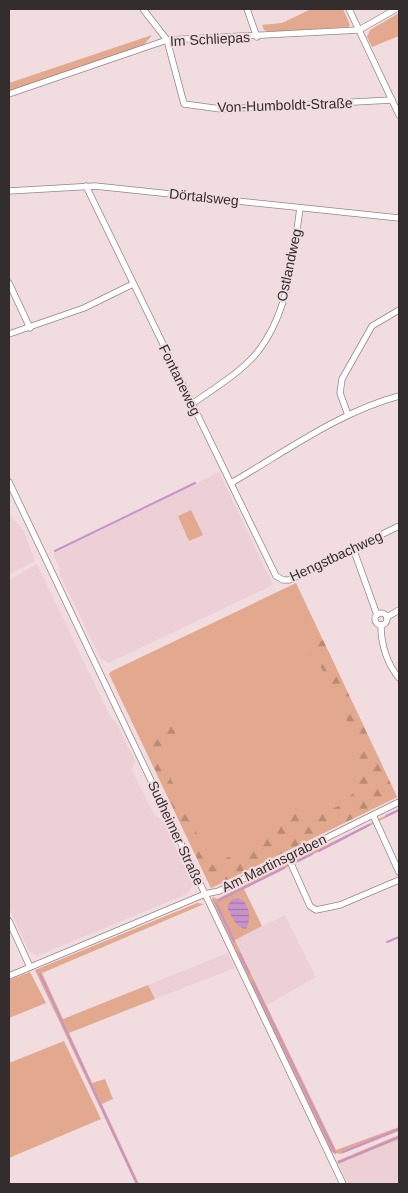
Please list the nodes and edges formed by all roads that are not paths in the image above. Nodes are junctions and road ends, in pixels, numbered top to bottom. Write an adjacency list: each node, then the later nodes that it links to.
1 (143, 9): 7 (street)
2 (247, 9): 6 (street)
3 (349, 9): 5 (street)
4 (396, 9): 5 (street)
5 (359, 30): 6 (street, Im Schliepas); 9 (street)
6 (257, 37): 7 (street, Im Schliepas)
7 (167, 40): 8 (street, Im Schliepas); 9 (street, Von-Humboldt-Straße)
8 (9, 94)
9 (392, 100): 10 (street)
10 (399, 115)
11 (86, 186): 12 (street, Dörtalsweg); 13 (street, Dörtalsweg); 16 (street, Fontaneweg)
12 (9, 191)
13 (300, 208): 14 (street, Dörtalsweg); 21 (street, Ostlandweg)
14 (399, 218)
15 (9, 283): 18 (street)
16 (133, 284): 18 (street); 21 (street, Fontaneweg)
17 (399, 310): 22 (street)
18 (30, 328): 19 (street)
19 (9, 334)
20 (399, 396): 22 (street)
21 (192, 404): 24 (street, Fontaneweg)
22 (348, 415): 24 (street)
23 (9, 482): 38 (street, Sudheimer Straße)
24 (231, 483): 27 (street, Fontaneweg)
25 (399, 526): 26 (street, Hengstbachweg)
26 (353, 548): 27 (street, Hengstbachweg); 29 (street)
27 (274, 574)
28 (399, 610): 30 (street)
29 (377, 614): 30 (street); 31 (street)
30 (387, 617): 31 (street)
31 (381, 626): 32 (street)
32 (399, 678)
33 (399, 802): 34 (street, Am Martinsgraben)
34 (373, 815): 35 (street, Am Martinsgraben); 36 (street)
35 (288, 858): 37 (street); 38 (street, Am Martinsgraben)
36 (399, 872)
37 (399, 880)
38 (204, 894): 40 (street, Am Martinsgraben); 42 (street, Sudheimer Straße)
39 (9, 921): 40 (street)
40 (30, 967): 41 (street, Am Martinsgraben)
41 (9, 976)
42 (343, 1184)

